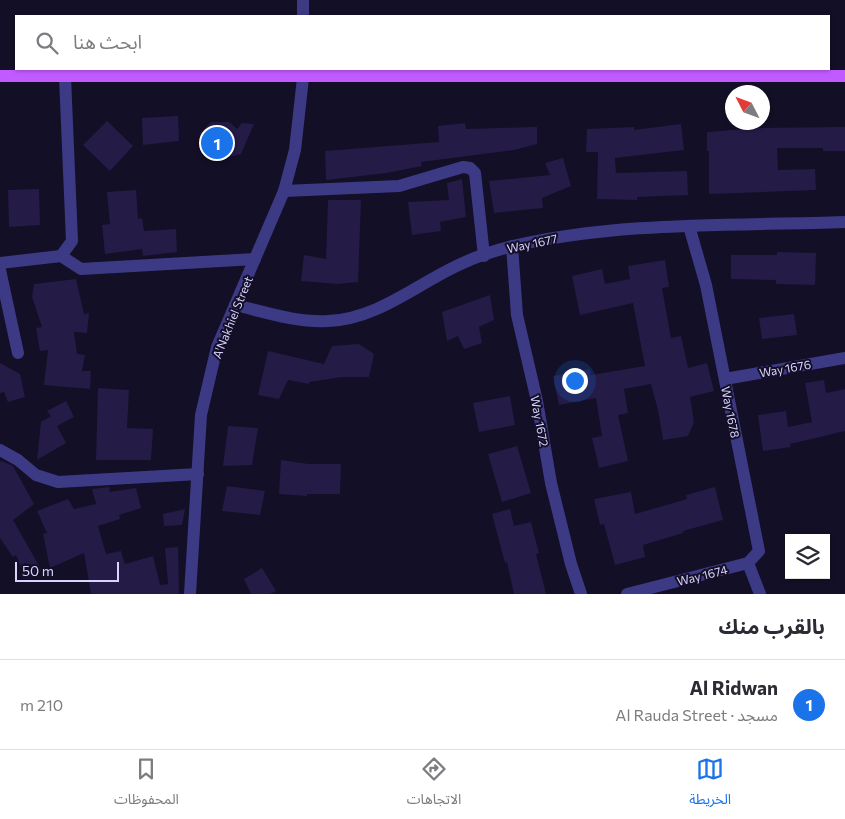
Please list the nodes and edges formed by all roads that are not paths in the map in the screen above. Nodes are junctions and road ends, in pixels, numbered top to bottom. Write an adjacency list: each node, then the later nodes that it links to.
1 (303, 0): 2 (street)
2 (303, 15)
3 (304, 73): 5 (main road); 6 (main road); 7 (street, A'Nakhiel Street)
4 (0, 76): 6 (main road)
5 (845, 76)
6 (65, 77): 11 (street)
7 (284, 191): 12 (street); 13 (street, A'Nakhiel Street)
8 (845, 222): 9 (street, Way 1677)
9 (689, 226): 10 (street, Way 1677); 19 (street, Way 1678)
10 (512, 246): 12 (street, Way 1677); 24 (street, Way 1672)
11 (61, 256): 13 (street); 14 (street)
12 (484, 256): 16 (street, Way 1677)
13 (255, 259): 16 (street, A'Nakhiel Street)
14 (0, 263)
15 (0, 270): 17 (street)
16 (235, 305): 21 (street, A'Nakhiel Street)
17 (18, 353)
18 (845, 358): 19 (street, Way 1676)
19 (724, 379): 22 (street, Way 1678)
20 (0, 450): 21 (street)
21 (198, 474): 23 (street, A'Nakhiel Street)
22 (748, 563): 25 (street, Way 1674); 26 (street)
23 (190, 594)
24 (581, 594)
25 (627, 594)
26 (760, 594)

